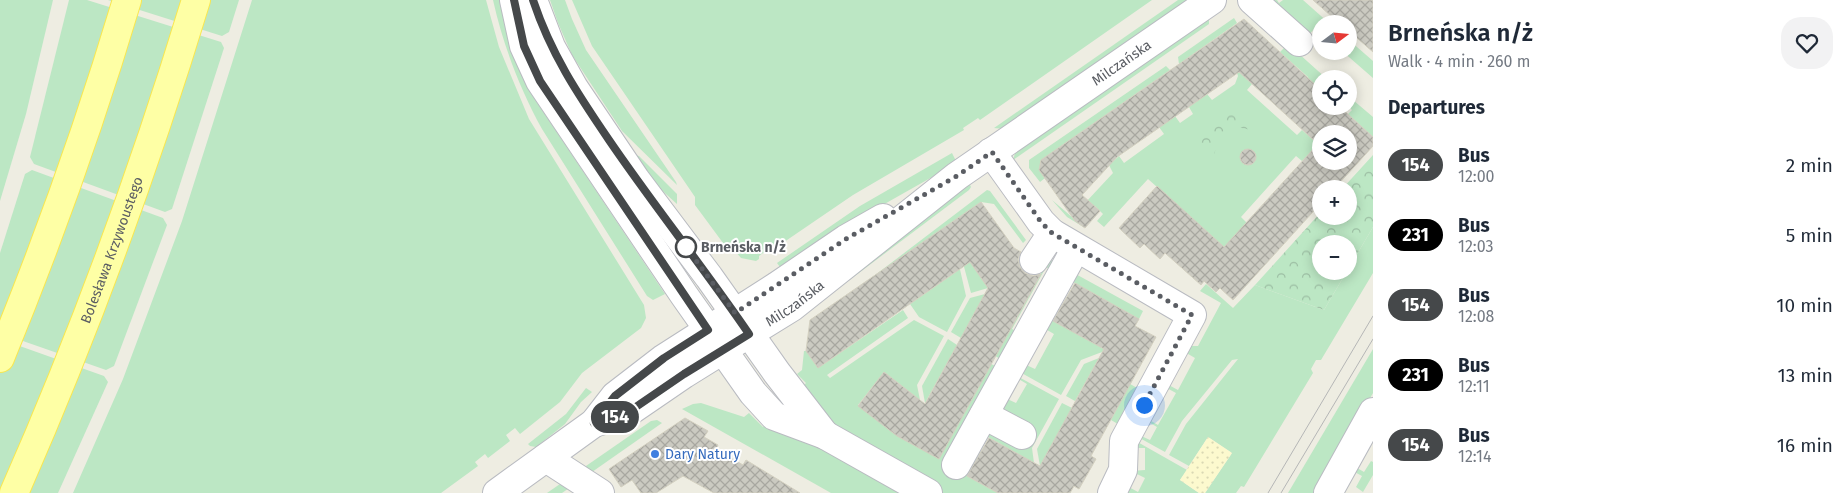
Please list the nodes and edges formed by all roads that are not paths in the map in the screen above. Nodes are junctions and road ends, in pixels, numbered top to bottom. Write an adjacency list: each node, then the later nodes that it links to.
1 (127, 0): 14 (main road)
2 (196, 0): 21 (main road, Bolesława Krzywoustego)
3 (514, 0): 13 (street)
4 (533, 0): 12 (street)
5 (1212, 0): 8 (street, Milczańska)
6 (1252, 0): 7 (street)
7 (1299, 42)
8 (992, 152): 9 (street); 12 (street, Milczańska)
9 (1052, 233): 10 (street); 11 (street)
10 (1076, 248): 16 (street); 25 (street)
11 (1034, 260)
12 (742, 323): 13 (street, Milczańska); 17 (street)
13 (715, 340): 17 (street); 19 (street, Milczańska)
14 (0, 358)
15 (1373, 412): 26 (street)
16 (984, 415): 18 (street); 20 (street)
17 (825, 435): 24 (street)
18 (1022, 435)
19 (546, 458): 22 (street, Milczańska); 23 (street)
20 (956, 465)
21 (14, 493)
22 (497, 493)
23 (600, 493)
24 (928, 493)
25 (1112, 493)
26 (1328, 493)

